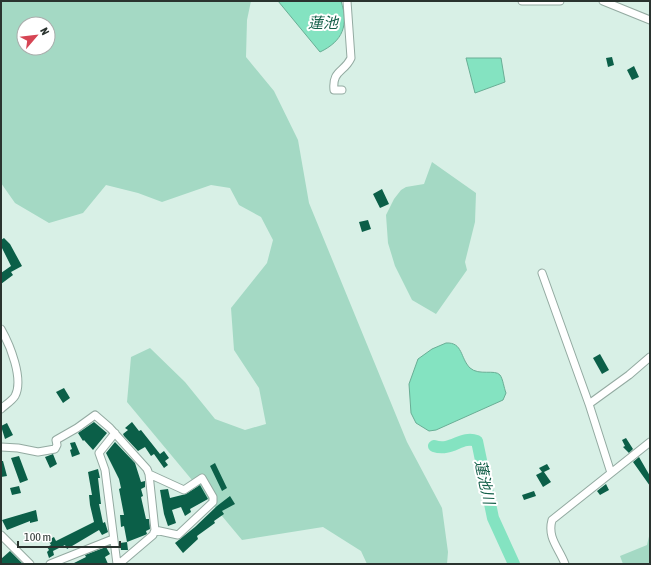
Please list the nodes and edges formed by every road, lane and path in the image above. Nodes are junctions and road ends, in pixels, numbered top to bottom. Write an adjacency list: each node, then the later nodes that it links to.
1 (346, 1): 6 (street)
2 (522, 1): 3 (street)
3 (560, 1)
4 (602, 1): 5 (street)
5 (650, 20)
6 (342, 90)
7 (542, 272): 10 (street)
8 (1, 329): 11 (street)
9 (650, 357): 10 (street)
10 (589, 404): 15 (street)
11 (1, 409)
12 (115, 433): 14 (street); 16 (street); 19 (street)
13 (650, 442): 15 (street)
14 (1, 447)
15 (611, 473): 24 (street)
16 (149, 474): 17 (street); 17 (street)
17 (156, 530): 23 (street)
18 (1, 535): 21 (street)
19 (113, 539): 20 (street); 23 (street)
20 (64, 562): 22 (street)
21 (30, 564)
22 (50, 564)
23 (118, 564)
24 (565, 564)

